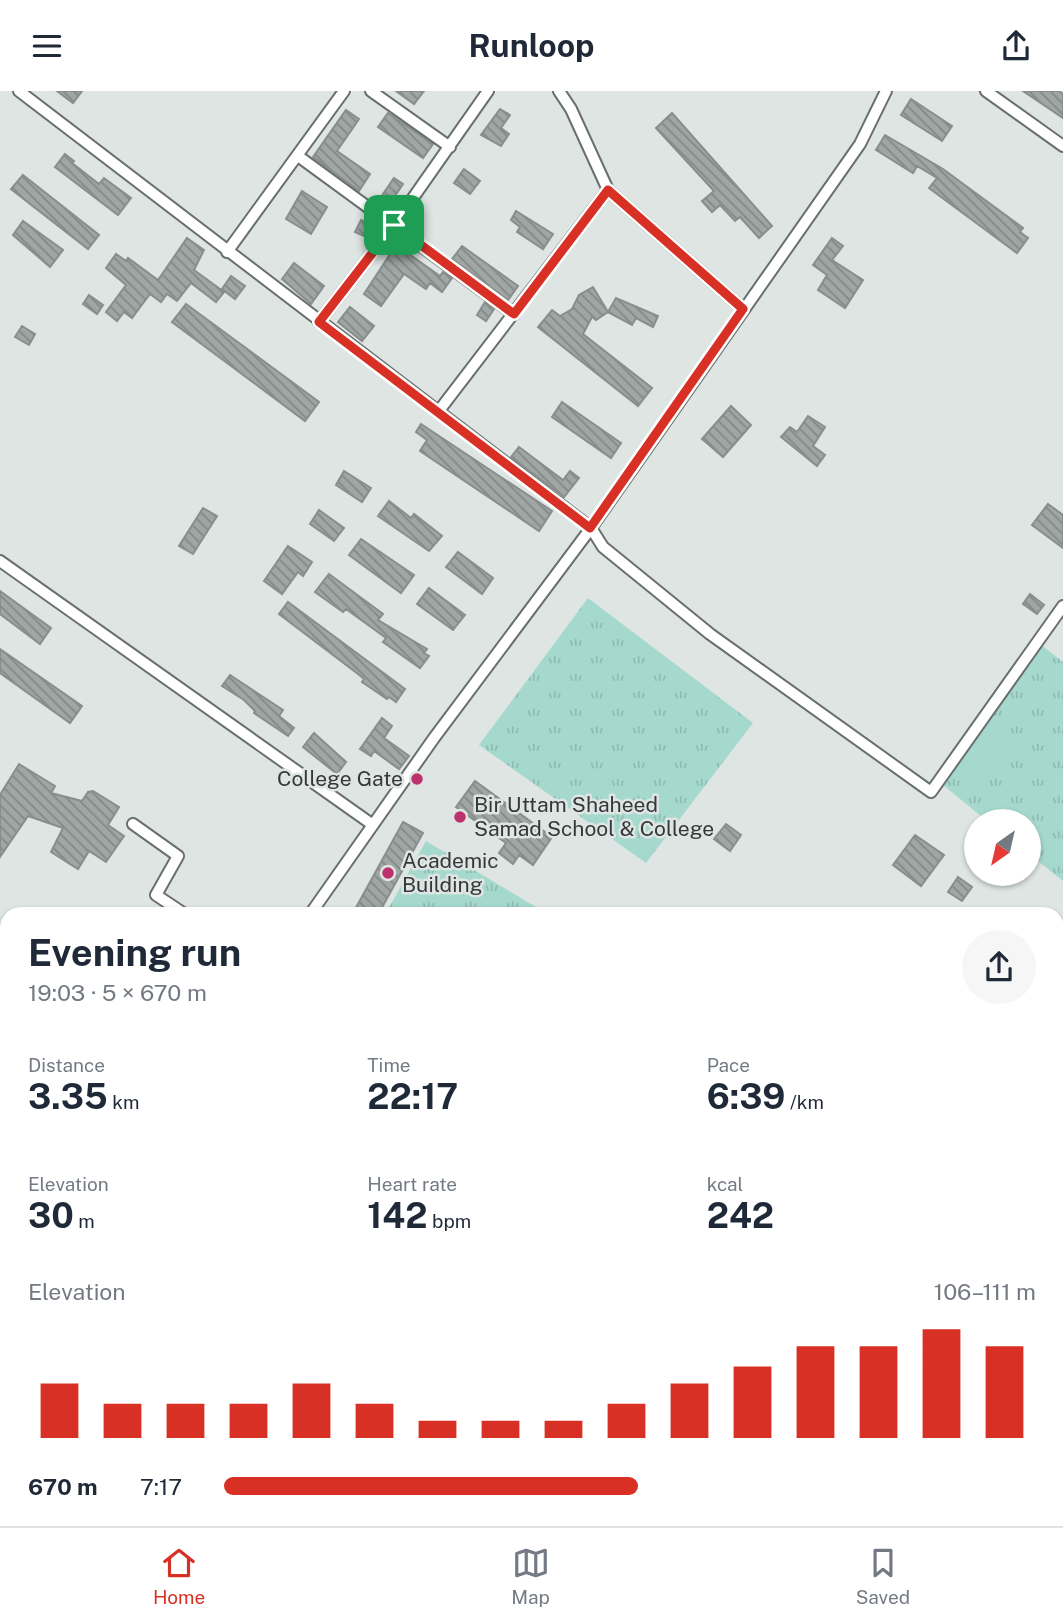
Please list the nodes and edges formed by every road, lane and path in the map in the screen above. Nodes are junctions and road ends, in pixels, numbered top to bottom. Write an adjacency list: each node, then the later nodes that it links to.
1 (19, 91): 13 (street)
2 (344, 91): 10 (street)
3 (371, 91): 9 (street)
4 (488, 91): 9 (street)
5 (559, 91): 11 (street)
6 (886, 91): 14 (street)
7 (986, 91): 8 (street)
8 (1063, 146)
9 (450, 147): 12 (street)
10 (298, 156): 12 (street); 13 (street)
11 (608, 190): 14 (street); 15 (street)
12 (394, 225): 15 (street); 16 (street)
13 (227, 252): 16 (street)
14 (743, 309): 18 (street)
15 (514, 314): 17 (street)
16 (319, 322): 17 (street)
17 (438, 412): 18 (street)
18 (590, 528): 20 (street); 22 (street)
19 (0, 561): 22 (street)
20 (1063, 606)
21 (133, 824): 23 (street)
22 (373, 825): 24 (street)
23 (174, 907)
24 (315, 907)

